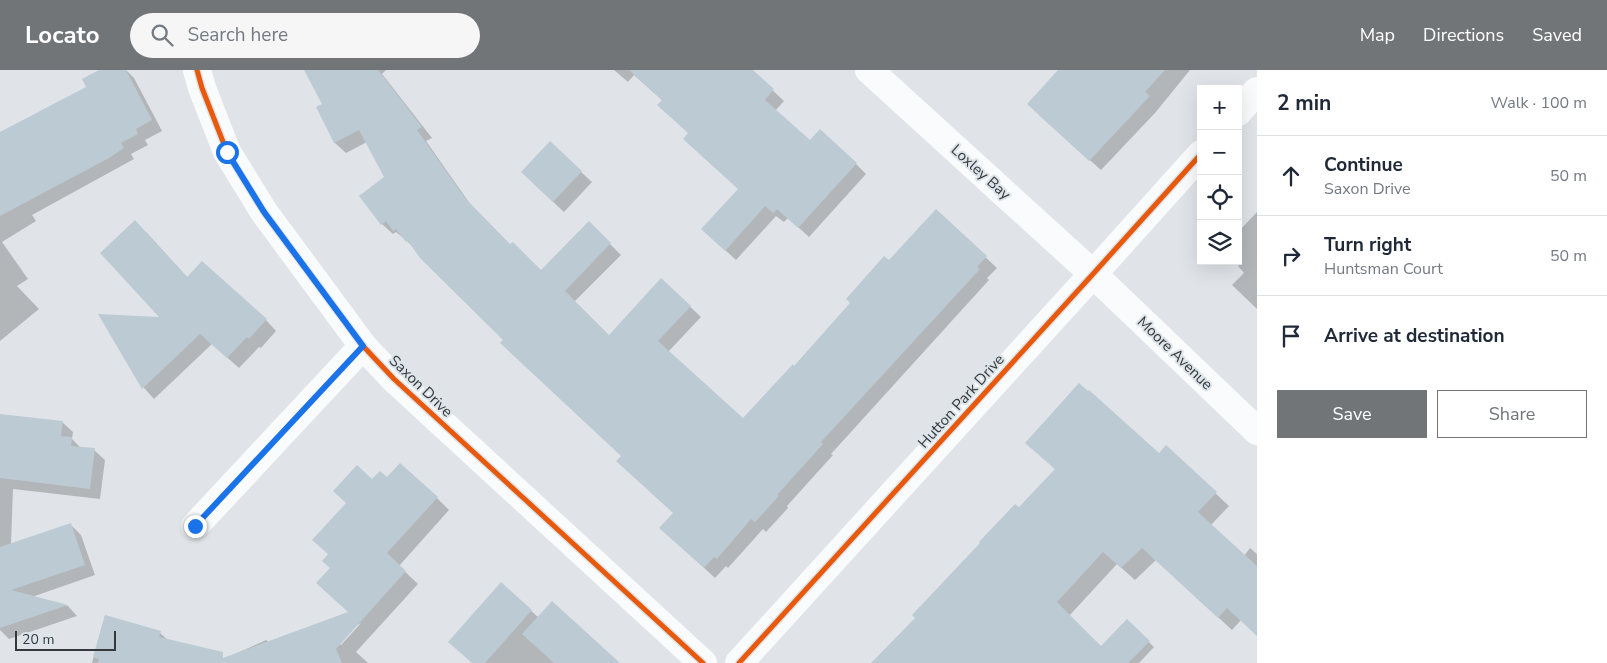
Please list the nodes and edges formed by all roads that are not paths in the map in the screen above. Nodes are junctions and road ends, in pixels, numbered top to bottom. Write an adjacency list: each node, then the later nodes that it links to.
1 (197, 70): 7 (street, Saxon Drive)
2 (869, 70): 6 (street, Loxley Bay)
3 (1257, 91): 4 (street)
4 (1242, 108)
5 (1197, 158): 6 (street, Hutton Park Drive)
6 (1094, 274): 8 (street, Moore Avenue); 11 (street, Hutton Park Drive)
7 (363, 346): 9 (street); 10 (street, Saxon Drive)
8 (1257, 431)
9 (195, 526)
10 (703, 663)
11 (738, 663)

